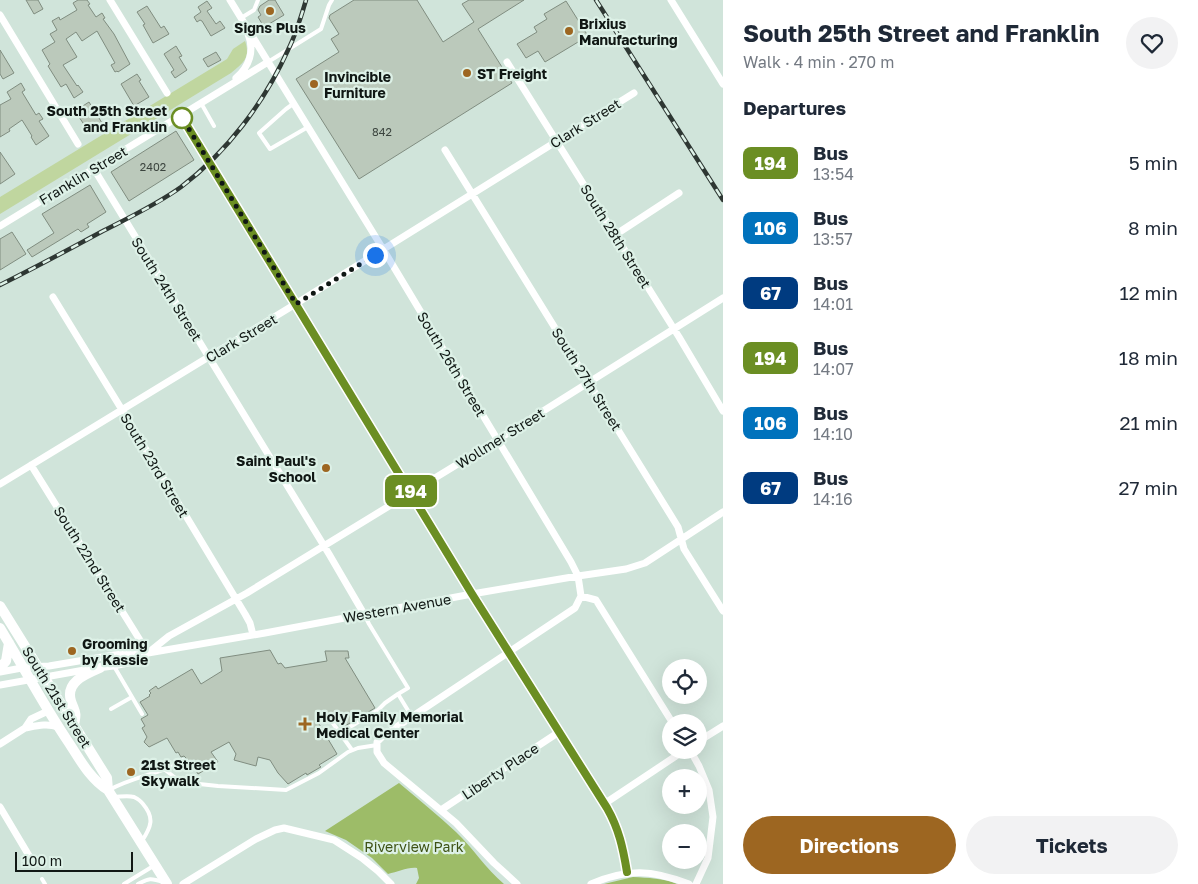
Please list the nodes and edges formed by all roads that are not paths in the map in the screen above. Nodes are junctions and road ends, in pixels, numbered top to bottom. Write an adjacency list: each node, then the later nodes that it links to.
1 (110, 0): 12 (street)
2 (230, 0): 7 (street, South 26th Street)
3 (258, 0): 7 (lane)
4 (332, 0): 8 (lane)
5 (671, 0): 10 (street)
6 (0, 15): 20 (street)
7 (241, 18): 8 (street, South 26th Street); 11 (street)
8 (268, 62): 11 (street, Franklin Street); 15 (street, South 26th Street)
9 (508, 62): 19 (street, South 28th Street)
10 (723, 84)
11 (225, 88): 14 (street, Franklin Street)
12 (167, 93)
13 (634, 93): 19 (street, Clark Street)
14 (201, 103): 16 (street, Franklin Street); 17 (lane)
15 (293, 104): 18 (street, South 26th Street); 18 (lane)
16 (181, 116): 22 (street, Franklin Street); 30 (street)
17 (214, 126)
18 (308, 127): 27 (street, South 26th Street)
19 (557, 141): 24 (street, Clark Street); 26 (street, South 28th Street)
20 (78, 144)
21 (445, 150): 24 (street, South 27th Street)
22 (94, 168): 25 (street, Franklin Street); 32 (street, South 24th Street)
23 (679, 193): 26 (street)
24 (473, 194): 27 (street, Clark Street); 33 (street, South 27th Street)
25 (0, 226)
26 (615, 235): 31 (street, South 28th Street)
27 (383, 250): 30 (street, Clark Street); 36 (street, South 26th Street)
28 (53, 297): 34 (street, South 23rd Street)
29 (723, 298): 31 (street, Wollmer Street)
30 (296, 304): 32 (street, Clark Street); 39 (street)
31 (674, 329): 33 (street, Wollmer Street); 35 (street, South 28th Street)
32 (209, 357): 34 (street, Clark Street); 42 (street, South 24th Street)
33 (589, 383): 36 (street, Wollmer Street); 41 (street, South 27th Street)
34 (122, 410): 37 (street, Clark Street); 46 (street, South 23rd Street)
35 (723, 411)
36 (497, 440): 39 (street, Wollmer Street); 43 (street, South 26th Street)
37 (31, 465): 38 (street, Clark Street); 54 (street, South 22nd Street)
38 (0, 484)
39 (411, 492): 42 (street, Wollmer Street); 44 (street)
40 (723, 512): 41 (street, Western Avenue)
41 (681, 539): 43 (street, Western Avenue); 48 (street, South 27th Street)
42 (324, 546): 46 (street, Wollmer Street); 49 (street, South 24th Street)
43 (578, 576): 44 (street, Western Avenue); 45 (street, South 26th Street)
44 (472, 594): 49 (street, Western Avenue); 53 (street)
45 (581, 596): 53 (street); 70 (street)
46 (236, 599): 51 (street, South 23rd Street); 54 (street, Wollmer Street)
47 (0, 606): 57 (main road, South 21st Street)
48 (723, 611)
49 (364, 614): 51 (street, Western Avenue); 65 (lane)
50 (0, 628): 52 (main road, South 21st Street)
51 (253, 635): 54 (street, Western Avenue)
52 (9, 643): 58 (main road); 59 (main road, South 21st Street)
53 (509, 652): 71 (street); 77 (street)
54 (148, 654): 55 (street, Western Avenue); 56 (street, Western Avenue)
55 (108, 656): 56 (lane); 57 (street, Western Avenue)
56 (114, 666): 60 (street, Western Avenue); 66 (lane)
57 (38, 667): 59 (street, Western Avenue); 62 (main road, South 21st Street)
58 (0, 668)
59 (24, 668): 61 (street, Western Avenue); 63 (main road, South 21st Street)
60 (100, 668): 62 (street, Western Avenue); 72 (main road)
61 (0, 672)
62 (44, 678): 63 (street, Western Avenue); 72 (main road, South 21st Street)
63 (31, 680): 64 (street, Western Avenue); 68 (main road, South 21st Street)
64 (0, 685)
65 (398, 694): 71 (lane); 78 (lane)
66 (132, 697): 67 (lane); 69 (lane)
67 (111, 709)
68 (48, 711): 72 (main road); 75 (main road, South 21st Street); 76 (street)
69 (142, 714)
70 (667, 714)
71 (412, 717): 81 (street)
72 (71, 720): 87 (main road, South 21st Street)
73 (332, 722): 78 (lane)
74 (723, 726): 79 (street)
75 (58, 727): 76 (street); 87 (main road, South 21st Street)
76 (25, 728): 80 (street)
77 (559, 732): 88 (street); 90 (street, Liberty Place)
78 (340, 733): 82 (lane)
79 (707, 736)
80 (0, 744)
81 (377, 745): 82 (lane); 90 (street)
82 (352, 750): 86 (lane)
83 (672, 759): 88 (street)
84 (695, 759): 105 (street)
85 (183, 760): 86 (lane)
86 (164, 769): 87 (lane)
87 (111, 793): 91 (main road, South 21st Street); 91 (lane)
88 (604, 804): 94 (street)
89 (0, 807): 92 (street)
90 (441, 810): 102 (street)
91 (141, 843): 93 (main road, South 21st Street)
92 (31, 859)
93 (155, 865): 97 (lane); 99 (main road, South 21st Street)
94 (627, 872): 103 (street); 104 (street)
95 (42, 879): 96 (lane)
96 (45, 884)
97 (124, 884)
98 (138, 884): 99 (lane)
99 (167, 884)
100 (183, 884): 101 (street)
101 (391, 884)
102 (518, 884)
103 (591, 884)
104 (689, 884)
105 (696, 884)

